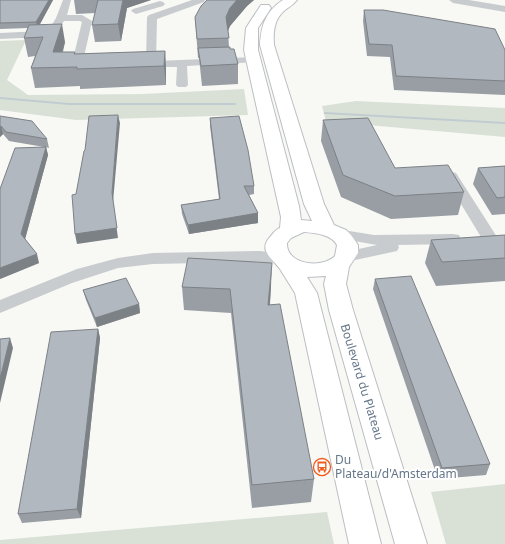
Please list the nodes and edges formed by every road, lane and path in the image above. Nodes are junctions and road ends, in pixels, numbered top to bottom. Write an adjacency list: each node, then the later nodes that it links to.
1 (67, 0): 9 (street)
2 (202, 0): 8 (street)
3 (275, 0): 11 (main road)
4 (292, 0): 18 (main road)
5 (458, 0): 7 (street)
6 (160, 4): 8 (street)
7 (505, 9)
8 (152, 17): 14 (street)
9 (61, 18): 10 (street); 15 (street)
10 (0, 36)
11 (254, 60): 12 (street); 22 (main road)
12 (182, 63): 14 (street); 16 (street)
13 (136, 65): 14 (street)
14 (151, 65)
15 (97, 67)
16 (182, 85)
17 (448, 172): 20 (street)
18 (331, 231): 21 (street); 22 (main road); 23 (main road)
19 (505, 236): 20 (street)
20 (476, 238): 21 (street)
21 (437, 240): 23 (street)
22 (284, 248): 23 (main road); 24 (street); 25 (main road)
23 (342, 261): 26 (main road, Boulevard du Plateau)
24 (0, 307)
25 (365, 544)
26 (411, 544)

